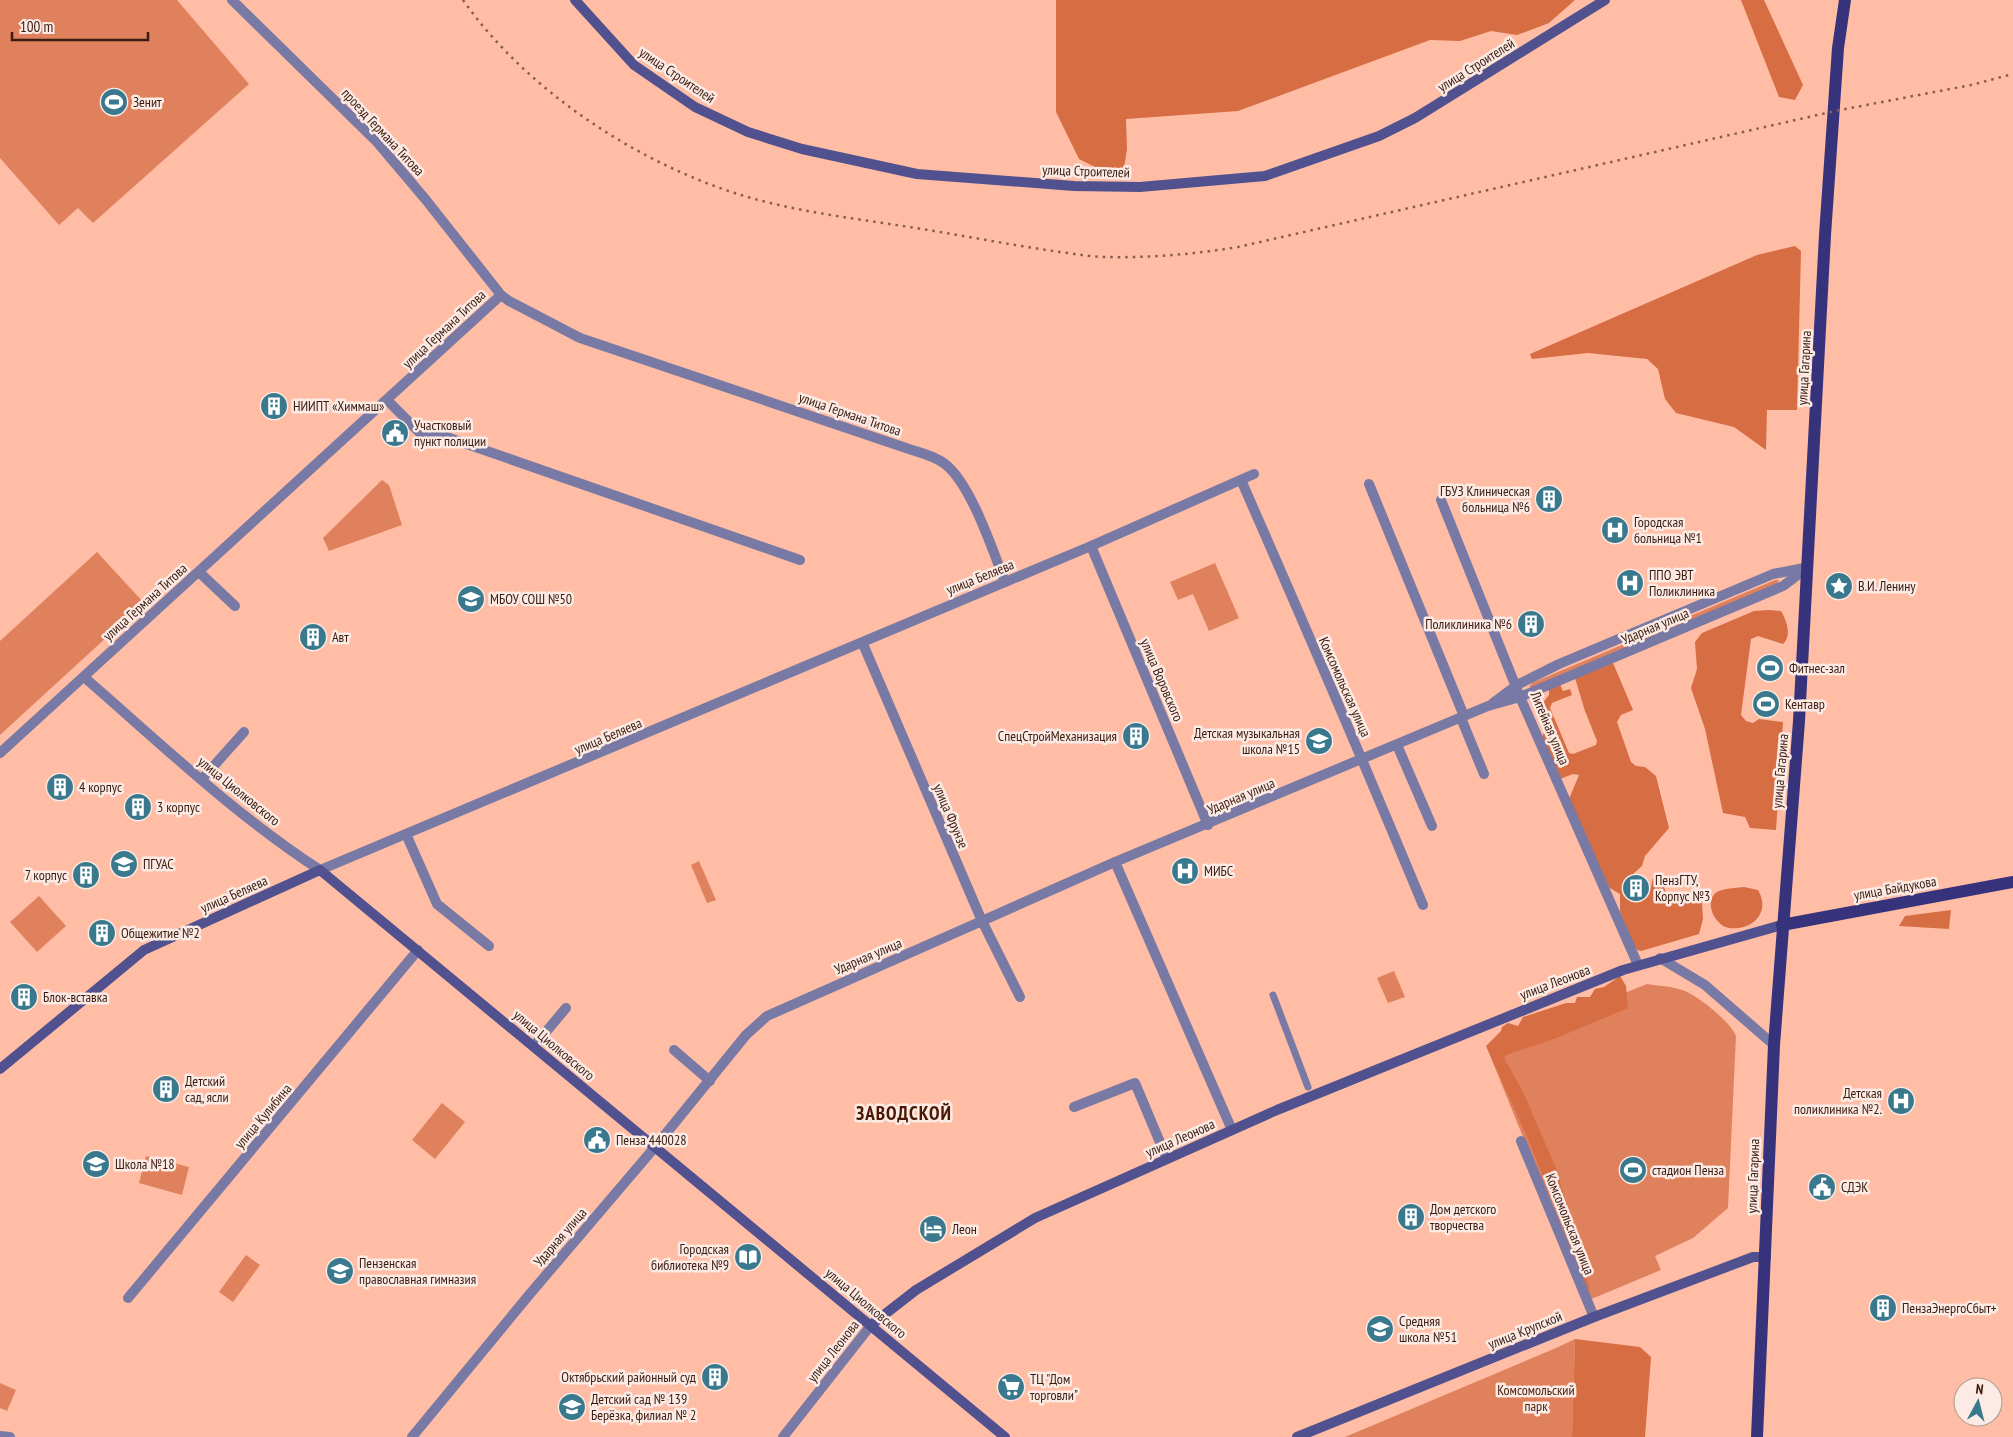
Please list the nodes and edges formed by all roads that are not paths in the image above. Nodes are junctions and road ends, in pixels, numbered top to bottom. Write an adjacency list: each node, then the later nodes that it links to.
1 (232, 0): 7 (street, проезд Германа Титова)
2 (574, 0): 3 (main road, улица Строителей)
3 (1605, 0)
4 (1836, 0): 6 (main road)
5 (1845, 0): 6 (main road)
6 (1838, 48): 15 (main road, улица Гагарина)
7 (501, 295): 8 (street, улица Германа Титова); 18 (street, улица Германа Титова)
8 (387, 400): 14 (street); 16 (street, улица Германа Титова)
9 (1254, 474): 10 (street, улица Беляева)
10 (1241, 480): 13 (street, улица Беляева); 29 (street, Комсомольская улица)
11 (1369, 484): 25 (street)
12 (1441, 500): 22 (street, Литейная улица)
13 (1092, 546): 18 (street, улица Беляева); 32 (street, улица Воровского)
14 (800, 560)
15 (1808, 568): 17 (street, Ударная улица); 40 (main road, улица Гагарина)
16 (198, 572): 19 (street); 21 (street, улица Германа Титова)
17 (1787, 576): 22 (street, Ударная улица); 23 (street, Ударная улица)
18 (1006, 582): 20 (street, улица Беляева)
19 (235, 606)
20 (863, 644): 34 (street, улица Беляева); 39 (street, улица Фрунзе)
21 (84, 676): 28 (street, улица Германа Титова); 31 (street, улица Циолковского)
22 (1517, 684): 23 (street, Литейная улица); 24 (street, Ударная улица)
23 (1520, 697): 24 (street, Ударная улица); 44 (street, Литейная улица)
24 (1488, 706): 25 (street, Ударная улица)
25 (1463, 717): 27 (street, Ударная улица); 30 (street)
26 (244, 732): 31 (street)
27 (1397, 745): 29 (street, Ударная улица); 33 (street)
28 (0, 754)
29 (1362, 759): 32 (street, Ударная улица); 38 (street, Комсомольская улица)
30 (1484, 774)
31 (202, 780): 36 (street, улица Циолковского)
32 (1208, 825): 35 (street, Ударная улица)
33 (1432, 826)
34 (406, 834): 36 (street, улица Беляева); 41 (street)
35 (1115, 862): 39 (street, Ударная улица); 55 (street)
36 (320, 870): 42 (main road, улица Циолковского); 51 (main road, улица Беляева)
37 (2013, 882): 40 (main road, улица Байдукова)
38 (1423, 905)
39 (982, 921): 46 (street, улица Фрунзе); 52 (street, Ударная улица)
40 (1782, 925): 43 (main road, улица Леонова); 48 (main road, улица Гагарина)
41 (489, 946)
42 (418, 950): 49 (main road, улица Циолковского); 60 (street, улица Кулибина)
43 (1656, 959): 44 (main road, улица Леонова); 48 (street)
44 (1638, 965): 55 (main road, улица Леонова)
45 (1273, 995): 53 (street)
46 (1020, 996)
47 (566, 1008): 49 (street)
48 (1774, 1045): 59 (main road, улица Гагарина)
49 (534, 1046): 57 (main road, улица Циолковского)
50 (674, 1050): 52 (street)
51 (0, 1068)
52 (710, 1081): 57 (street, Ударная улица)
53 (1308, 1087)
54 (1074, 1108): 58 (street)
55 (1232, 1130): 58 (main road, улица Леонова)
56 (1521, 1141): 61 (street, Комсомольская улица)
57 (655, 1147): 62 (main road, улица Циолковского); 65 (street, Ударная улица)
58 (1167, 1159): 62 (main road, улица Леонова)
59 (1766, 1257): 61 (main road, улица Крупской); 69 (main road, улица Гагарина)
60 (128, 1298)
61 (1594, 1317): 68 (main road, улица Крупской)
62 (871, 1326): 66 (street, улица Леонова); 67 (main road, улица Циолковского)
63 (0, 1436): 64 (street)
64 (10, 1437)
65 (412, 1437)
66 (783, 1437)
67 (1005, 1437)
68 (1296, 1437)
69 (1757, 1437)

